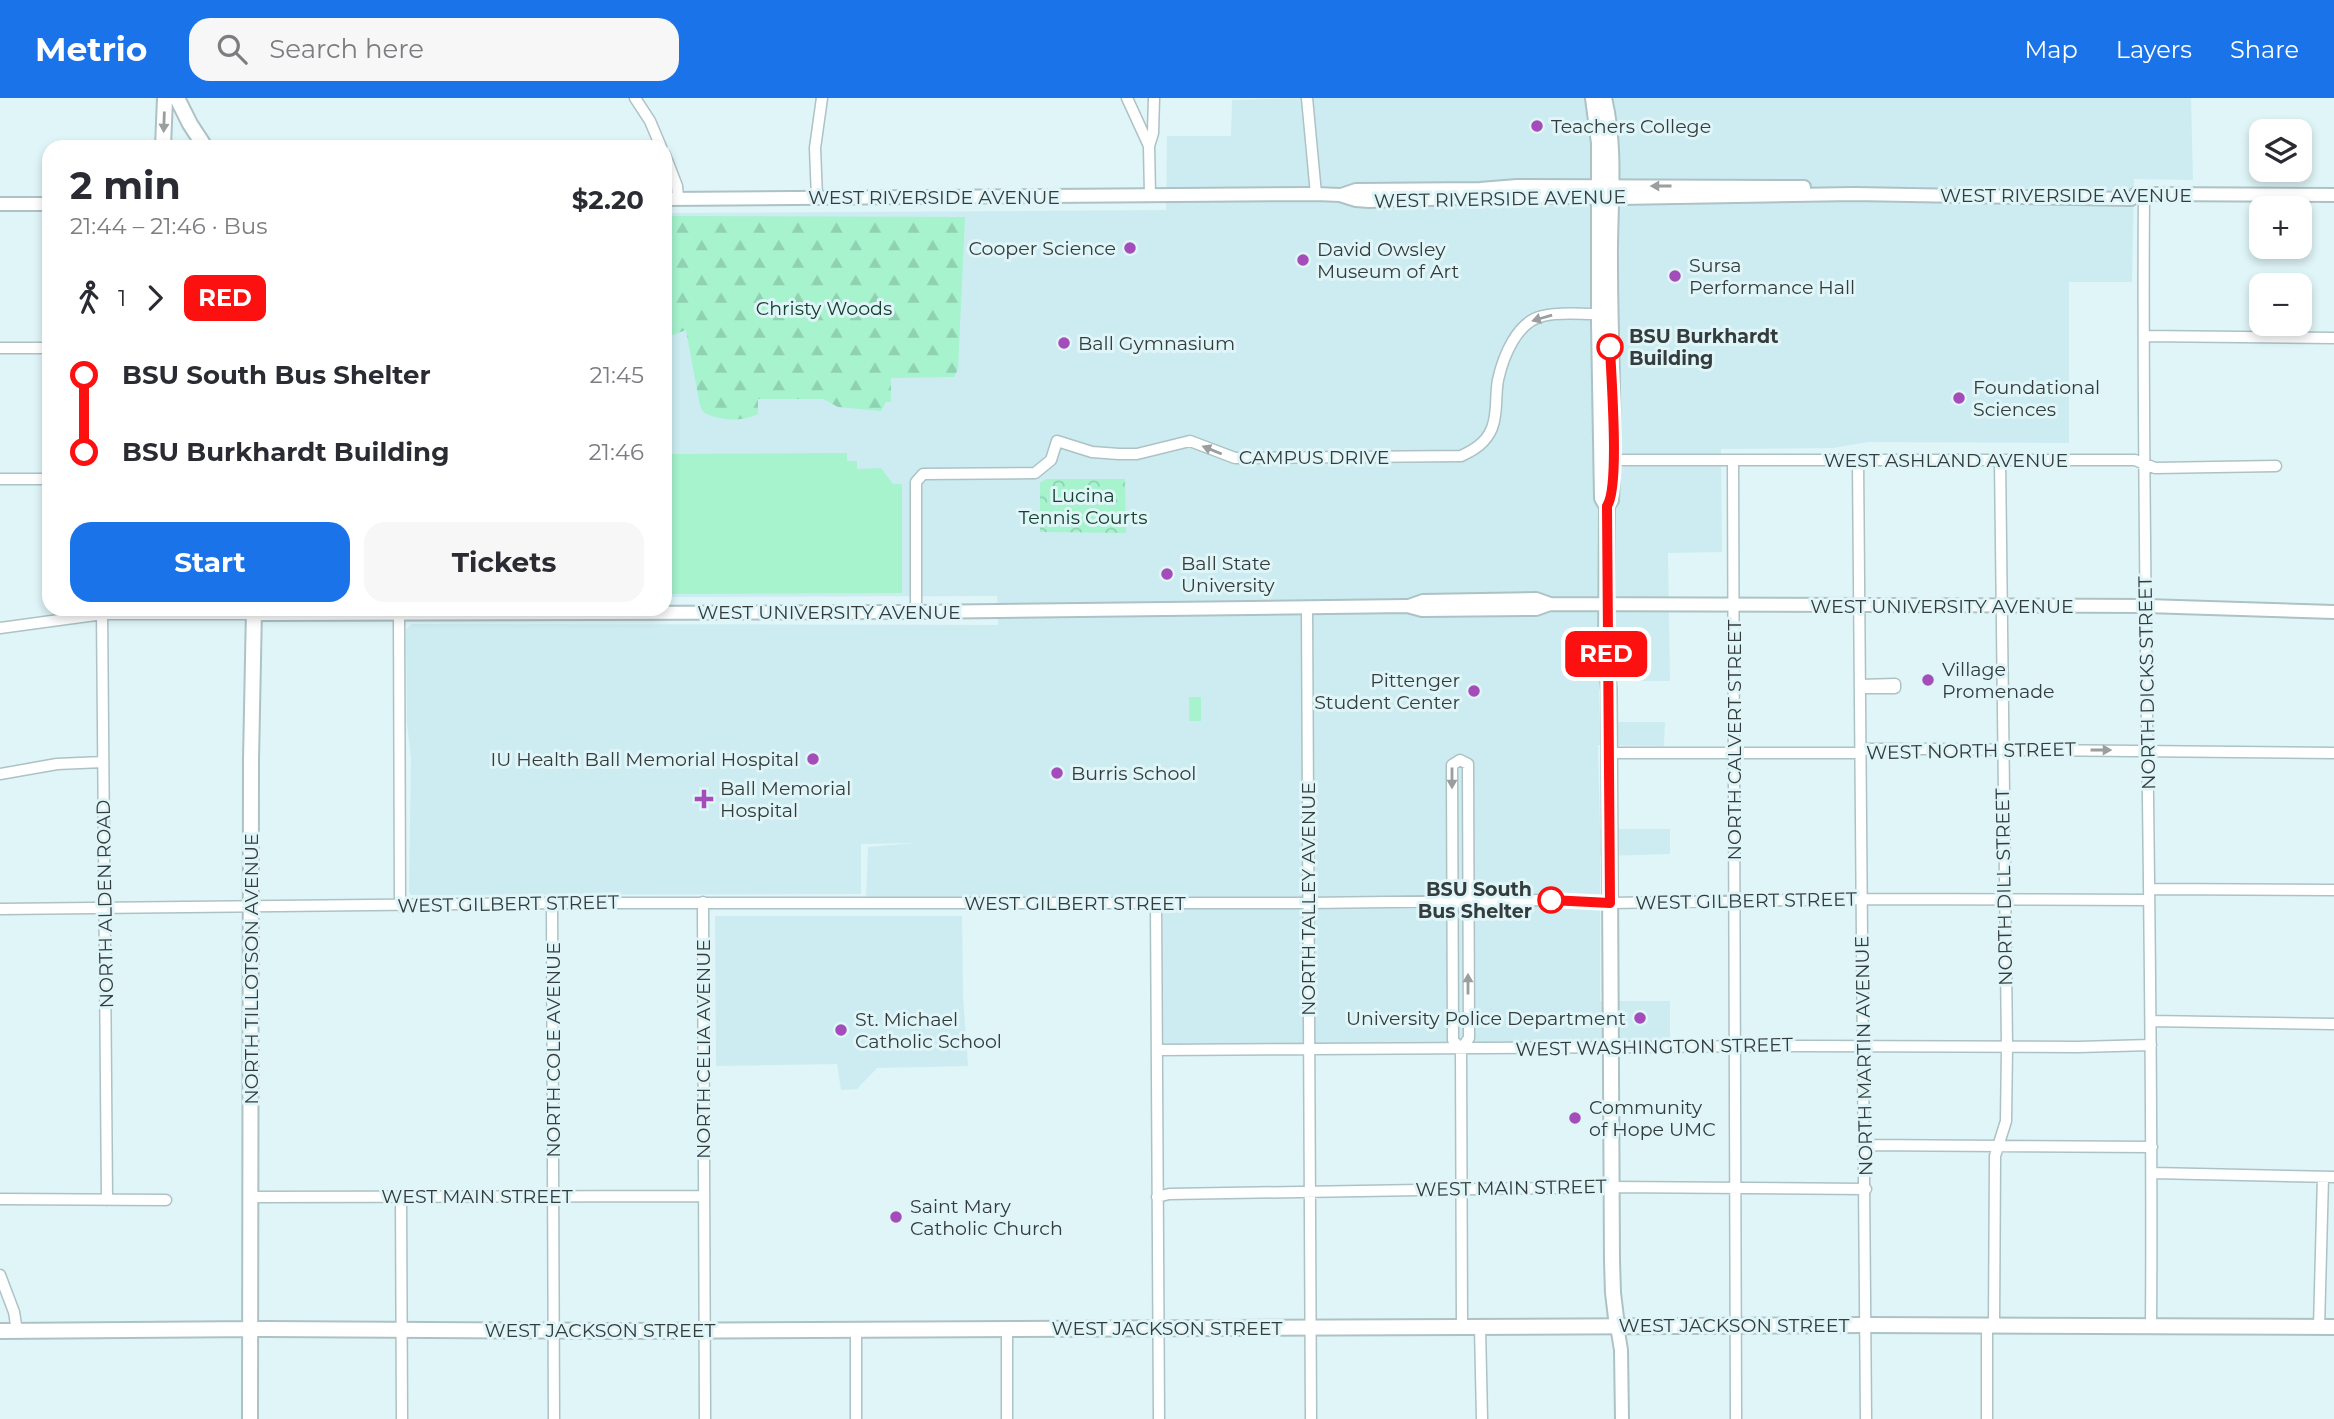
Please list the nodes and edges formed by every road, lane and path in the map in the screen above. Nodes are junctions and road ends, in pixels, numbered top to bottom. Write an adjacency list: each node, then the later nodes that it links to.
1 (165, 98): 10 (main road, one-way to 10)
2 (177, 98): 11 (main road)
3 (635, 98): 12 (street)
4 (1127, 98): 13 (street)
5 (1154, 98): 13 (street)
6 (1307, 98): 16 (street)
7 (1593, 98): 15 (main road)
8 (1604, 98): 15 (main road)
9 (824, 101): 21 (street)
10 (163, 140)
11 (200, 140)
12 (658, 140)
13 (1149, 146): 18 (street)
14 (672, 174): 20 (street)
15 (1604, 189): 16 (street, WEST RIVERSIDE AVENUE); 17 (street, WEST RIVERSIDE AVENUE); 25 (main road)
16 (1317, 194): 18 (street, WEST RIVERSIDE AVENUE)
17 (2140, 194): 19 (street, WEST RIVERSIDE AVENUE); 26 (street, NORTH DICKS STREET)
18 (1150, 195): 21 (street, WEST RIVERSIDE AVENUE)
19 (2334, 195)
20 (672, 197)
21 (817, 198): 22 (street, WEST RIVERSIDE AVENUE)
22 (672, 199)
23 (0, 204): 24 (street)
24 (42, 204)
25 (1604, 314): 31 (main road); 38 (main road); 46 (street, CAMPUS DRIVE, one-way to 46)
26 (2144, 336): 27 (street); 34 (street, NORTH DICKS STREET)
27 (2334, 338)
28 (0, 348): 29 (street)
29 (42, 348)
30 (2000, 459): 32 (street, WEST ASHLAND AVENUE); 34 (street, WEST ASHLAND AVENUE); 44 (street, NORTH DILL STREET)
31 (1613, 460): 33 (street, WEST ASHLAND AVENUE); 38 (main road)
32 (1858, 460): 33 (street, WEST ASHLAND AVENUE); 41 (street, NORTH MARTIN AVENUE)
33 (1733, 461): 40 (street, NORTH CALVERT STREET)
34 (2144, 462): 35 (street, WEST ASHLAND AVENUE); 42 (street, NORTH DICKS STREET)
35 (2276, 466)
36 (0, 479): 37 (street)
37 (42, 479)
38 (1607, 506): 39 (main road)
39 (1606, 603): 40 (street, WEST UNIVERSITY AVENUE); 43 (street, WEST UNIVERSITY AVENUE); 56 (main road)
40 (1734, 605): 41 (street, WEST UNIVERSITY AVENUE); 57 (street, NORTH CALVERT STREET)
41 (1860, 605): 44 (street, WEST UNIVERSITY AVENUE); 53 (street, NORTH MARTIN AVENUE)
42 (2146, 606): 44 (street, WEST UNIVERSITY AVENUE); 47 (street, WEST UNIVERSITY AVENUE); 55 (street, NORTH DICKS STREET)
43 (1307, 607): 46 (street, WEST UNIVERSITY AVENUE); 72 (street, NORTH TALLEY AVENUE)
44 (2001, 607): 54 (street, NORTH DILL STREET)
45 (672, 612): 46 (street, WEST UNIVERSITY AVENUE)
46 (916, 612)
47 (2334, 612)
48 (73, 616): 52 (street, WEST UNIVERSITY AVENUE)
49 (103, 616): 59 (street, NORTH ALDEN ROAD)
50 (254, 616): 75 (main road, NORTH TILLOTSON AVENUE)
51 (399, 616): 74 (street)
52 (0, 628)
53 (1862, 750): 54 (street, WEST NORTH STREET); 57 (street, WEST NORTH STREET); 63 (street, NORTH MARTIN AVENUE)
54 (2002, 750): 55 (street, WEST NORTH STREET, one-way to 55); 66 (street, NORTH DILL STREET)
55 (2147, 750): 58 (street, WEST NORTH STREET); 61 (street, NORTH DICKS STREET)
56 (1609, 753): 57 (street, WEST NORTH STREET); 73 (main road)
57 (1734, 753): 65 (street, NORTH CALVERT STREET)
58 (2334, 753)
59 (103, 762): 60 (street); 76 (street, NORTH ALDEN ROAD)
60 (0, 775)
61 (2149, 889): 62 (street); 67 (street, NORTH DICKS STREET)
62 (2334, 890)
63 (1863, 899): 65 (street, WEST GILBERT STREET); 66 (street, WEST GILBERT STREET); 82 (street, NORTH MARTIN AVENUE)
64 (1468, 900): 68 (street, WEST GILBERT STREET); 68 (street, one-way to 68); 73 (street, WEST GILBERT STREET); 86 (street, one-way to 64)
65 (1735, 900): 73 (street, WEST GILBERT STREET); 81 (street, NORTH CALVERT STREET)
66 (2004, 900): 67 (street, WEST GILBERT STREET); 83 (street, NORTH DILL STREET)
67 (2149, 900): 78 (street, NORTH DICKS STREET)
68 (1452, 901): 72 (street, WEST GILBERT STREET); 86 (street)
69 (703, 902): 70 (street, WEST GILBERT STREET); 71 (street, WEST GILBERT STREET); 99 (street, NORTH CELIA AVENUE)
70 (1156, 902): 72 (street, WEST GILBERT STREET); 87 (street)
71 (552, 903): 74 (street, WEST GILBERT STREET); 98 (street, NORTH COLE AVENUE)
72 (1309, 903): 85 (street, NORTH TALLEY AVENUE)
73 (1610, 903): 84 (main road)
74 (400, 906): 75 (street, WEST GILBERT STREET)
75 (251, 907): 76 (street, WEST GILBERT STREET); 100 (main road, NORTH TILLOTSON AVENUE)
76 (106, 908): 77 (street, WEST GILBERT STREET); 104 (street, NORTH ALDEN ROAD)
77 (0, 909)
78 (2151, 1021): 79 (street); 80 (street, NORTH DICKS STREET)
79 (2334, 1024)
80 (2151, 1045): 83 (street, WEST WASHINGTON STREET); 90 (street, NORTH DICKS STREET)
81 (1734, 1047): 82 (street, WEST WASHINGTON STREET); 84 (street, WEST WASHINGTON STREET); 94 (street, NORTH CALVERT STREET)
82 (1864, 1047): 83 (street, WEST WASHINGTON STREET); 88 (street, NORTH MARTIN AVENUE)
83 (2007, 1047): 89 (street, NORTH DILL STREET)
84 (1611, 1048): 86 (street, WEST WASHINGTON STREET); 93 (main road)
85 (1308, 1049): 86 (street, WEST WASHINGTON STREET); 87 (street, WEST WASHINGTON STREET); 97 (street, NORTH TALLEY AVENUE)
86 (1461, 1049): 95 (street)
87 (1157, 1050): 102 (street)
88 (1865, 1145): 89 (street); 96 (street, NORTH MARTIN AVENUE)
89 (1998, 1146): 90 (street); 110 (street, NORTH DILL STREET)
90 (2152, 1147): 91 (street, NORTH DICKS STREET)
91 (2153, 1172): 92 (street); 111 (street, NORTH DICKS STREET)
92 (2328, 1177): 115 (street)
93 (1611, 1187): 94 (street, WEST MAIN STREET); 95 (street, WEST MAIN STREET); 109 (main road)
94 (1736, 1187): 96 (street, WEST MAIN STREET); 107 (street, NORTH CALVERT STREET)
95 (1461, 1189): 97 (street, WEST MAIN STREET); 113 (street)
96 (1866, 1189): 108 (street, NORTH MARTIN AVENUE)
97 (1309, 1191): 102 (street, WEST MAIN STREET); 112 (street, NORTH TALLEY AVENUE)
98 (555, 1196): 99 (street, WEST MAIN STREET); 101 (street, WEST MAIN STREET); 123 (street, NORTH COLE AVENUE)
99 (703, 1196): 124 (street, NORTH CELIA AVENUE)
100 (251, 1197): 101 (street, WEST MAIN STREET); 117 (main road, NORTH TILLOTSON AVENUE)
101 (401, 1197): 119 (street)
102 (1157, 1197): 116 (street)
103 (0, 1199): 104 (street)
104 (107, 1200): 105 (street)
105 (166, 1200)
106 (0, 1275): 122 (street)
107 (1736, 1325): 108 (main road, WEST JACKSON STREET); 109 (main road, WEST JACKSON STREET); 135 (street, NORTH CALVERT STREET)
108 (1867, 1325): 110 (main road, WEST JACKSON STREET); 136 (street, NORTH MARTIN AVENUE)
109 (1617, 1326): 114 (main road, WEST JACKSON STREET); 134 (street)
110 (1991, 1326): 111 (main road, WEST JACKSON STREET); 137 (street, NORTH DILL STREET)
111 (2151, 1326): 115 (main road, WEST JACKSON STREET)
112 (1310, 1327): 113 (main road, WEST JACKSON STREET); 116 (main road, WEST JACKSON STREET); 132 (street, NORTH TALLEY AVENUE)
113 (1462, 1327): 114 (main road, WEST JACKSON STREET)
114 (1480, 1327): 133 (street)
115 (2326, 1327)
116 (1158, 1328): 118 (main road, WEST JACKSON STREET); 131 (street)
117 (250, 1329): 119 (main road, WEST JACKSON STREET); 122 (main road, WEST JACKSON STREET); 125 (main road, NORTH TILLOTSON AVENUE)
118 (1007, 1329): 120 (main road, WEST JACKSON STREET); 130 (street)
119 (401, 1330): 123 (main road, WEST JACKSON STREET); 126 (street)
120 (856, 1330): 124 (main road, WEST JACKSON STREET); 129 (street)
121 (0, 1331): 122 (main road, WEST JACKSON STREET)
122 (17, 1331)
123 (553, 1331): 124 (main road, WEST JACKSON STREET); 127 (street, NORTH COLE AVENUE)
124 (704, 1331): 128 (street, NORTH CELIA AVENUE)
125 (250, 1419)
126 (402, 1419)
127 (554, 1419)
128 (705, 1419)
129 (856, 1419)
130 (1007, 1419)
131 (1159, 1419)
132 (1311, 1419)
133 (1482, 1419)
134 (1622, 1419)
135 (1736, 1419)
136 (1866, 1419)
137 (1987, 1419)

